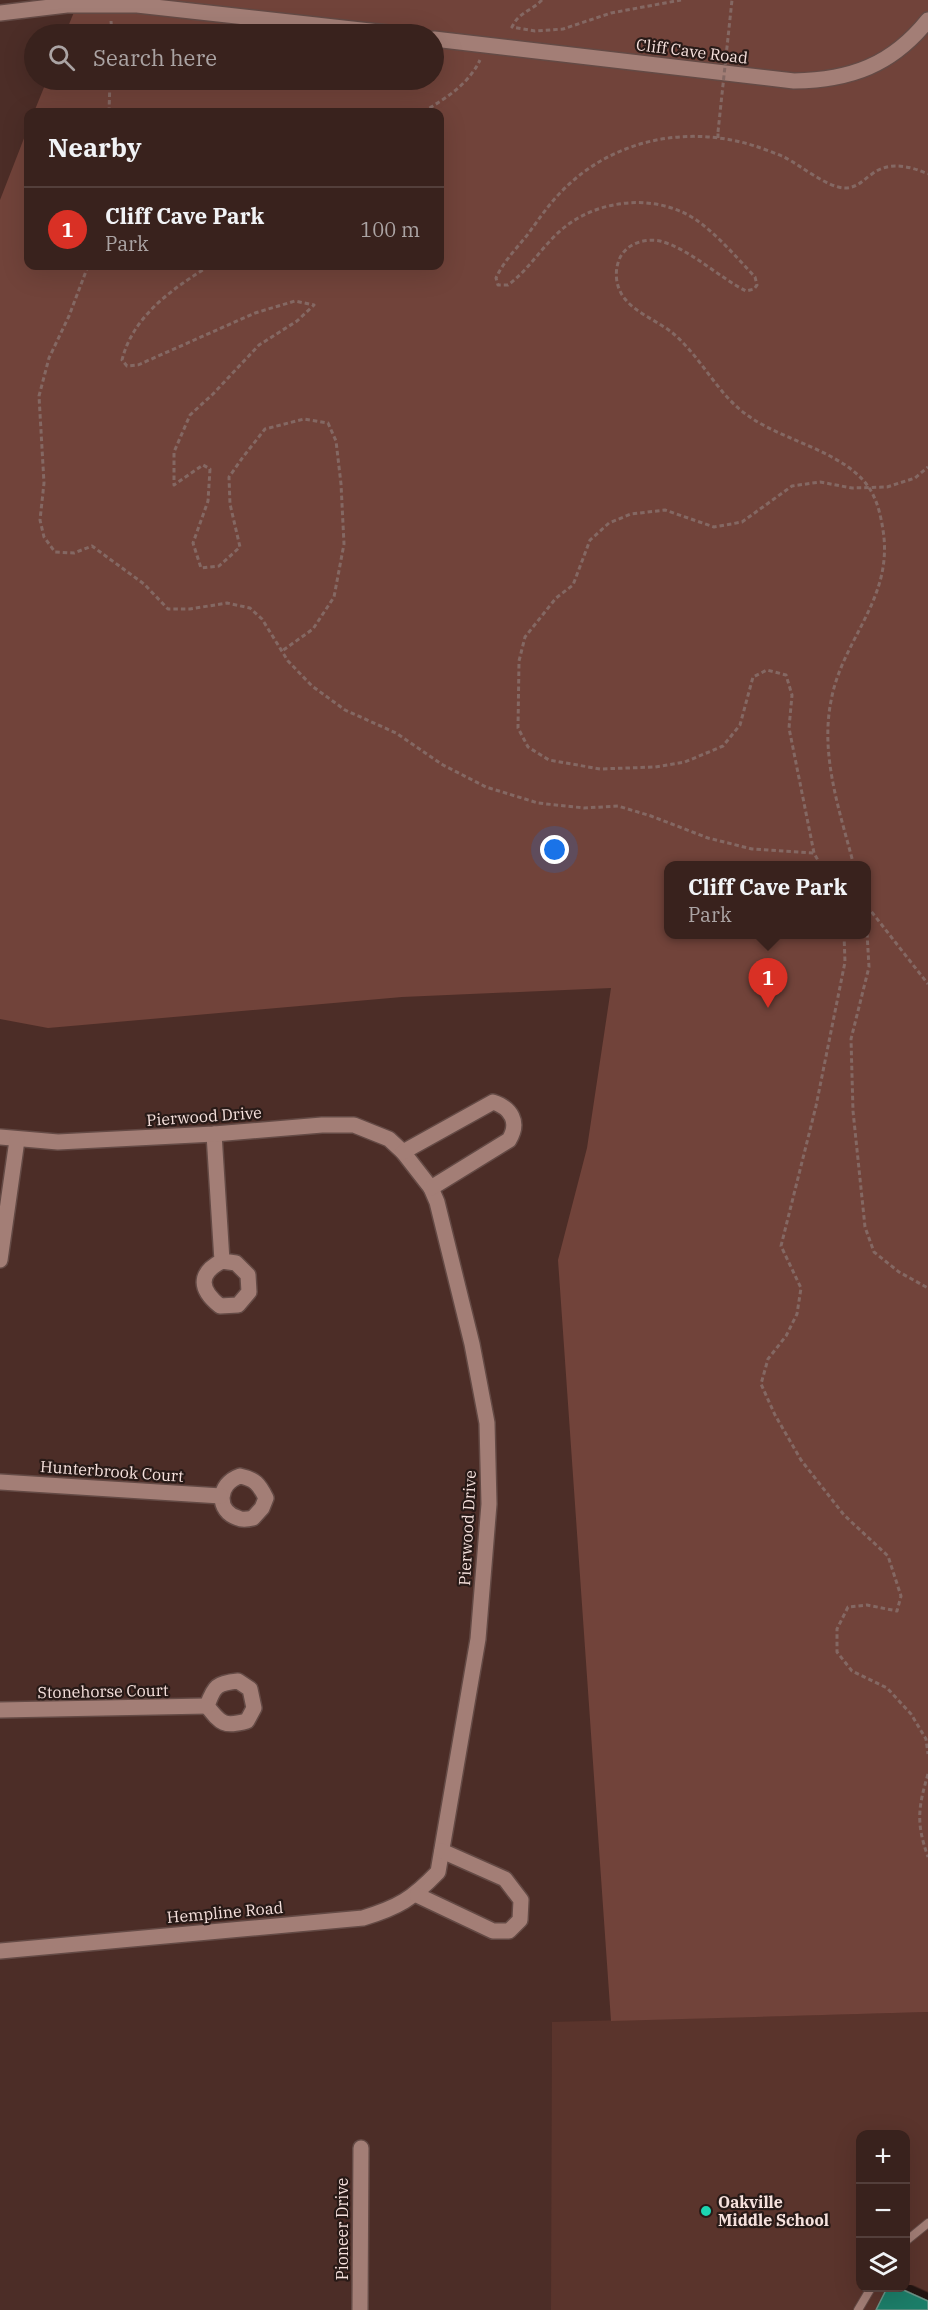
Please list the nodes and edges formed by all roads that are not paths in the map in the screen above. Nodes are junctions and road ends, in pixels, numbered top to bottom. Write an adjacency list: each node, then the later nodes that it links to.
1 (0, 13): 3 (street)
2 (928, 20): 4 (street, Cliff Cave Road)
3 (307, 24)
4 (444, 40)
5 (214, 1134): 7 (street, Pierwood Drive); 8 (street, Pierwood Drive); 11 (street)
6 (0, 1137): 7 (street, Pierwood Drive)
7 (17, 1140): 10 (street)
8 (403, 1152): 9 (street, Pierwood Drive); 9 (street)
9 (431, 1188): 16 (street, Pierwood Drive)
10 (0, 1260)
11 (222, 1261)
12 (0, 1482): 13 (street, Hunterbrook Court)
13 (221, 1496)
14 (207, 1706): 15 (street, Stonehorse Court)
15 (0, 1710)
16 (442, 1851): 17 (street, Pierwood Drive); 18 (street)
17 (438, 1872): 18 (street, Hempline Road)
18 (417, 1895): 19 (street, Hempline Road)
19 (0, 1951)
20 (361, 2148): 24 (street, Pioneer Drive)
21 (928, 2223): 22 (lane)
22 (910, 2238)
23 (869, 2292): 25 (lane)
24 (360, 2310)
25 (858, 2310)

